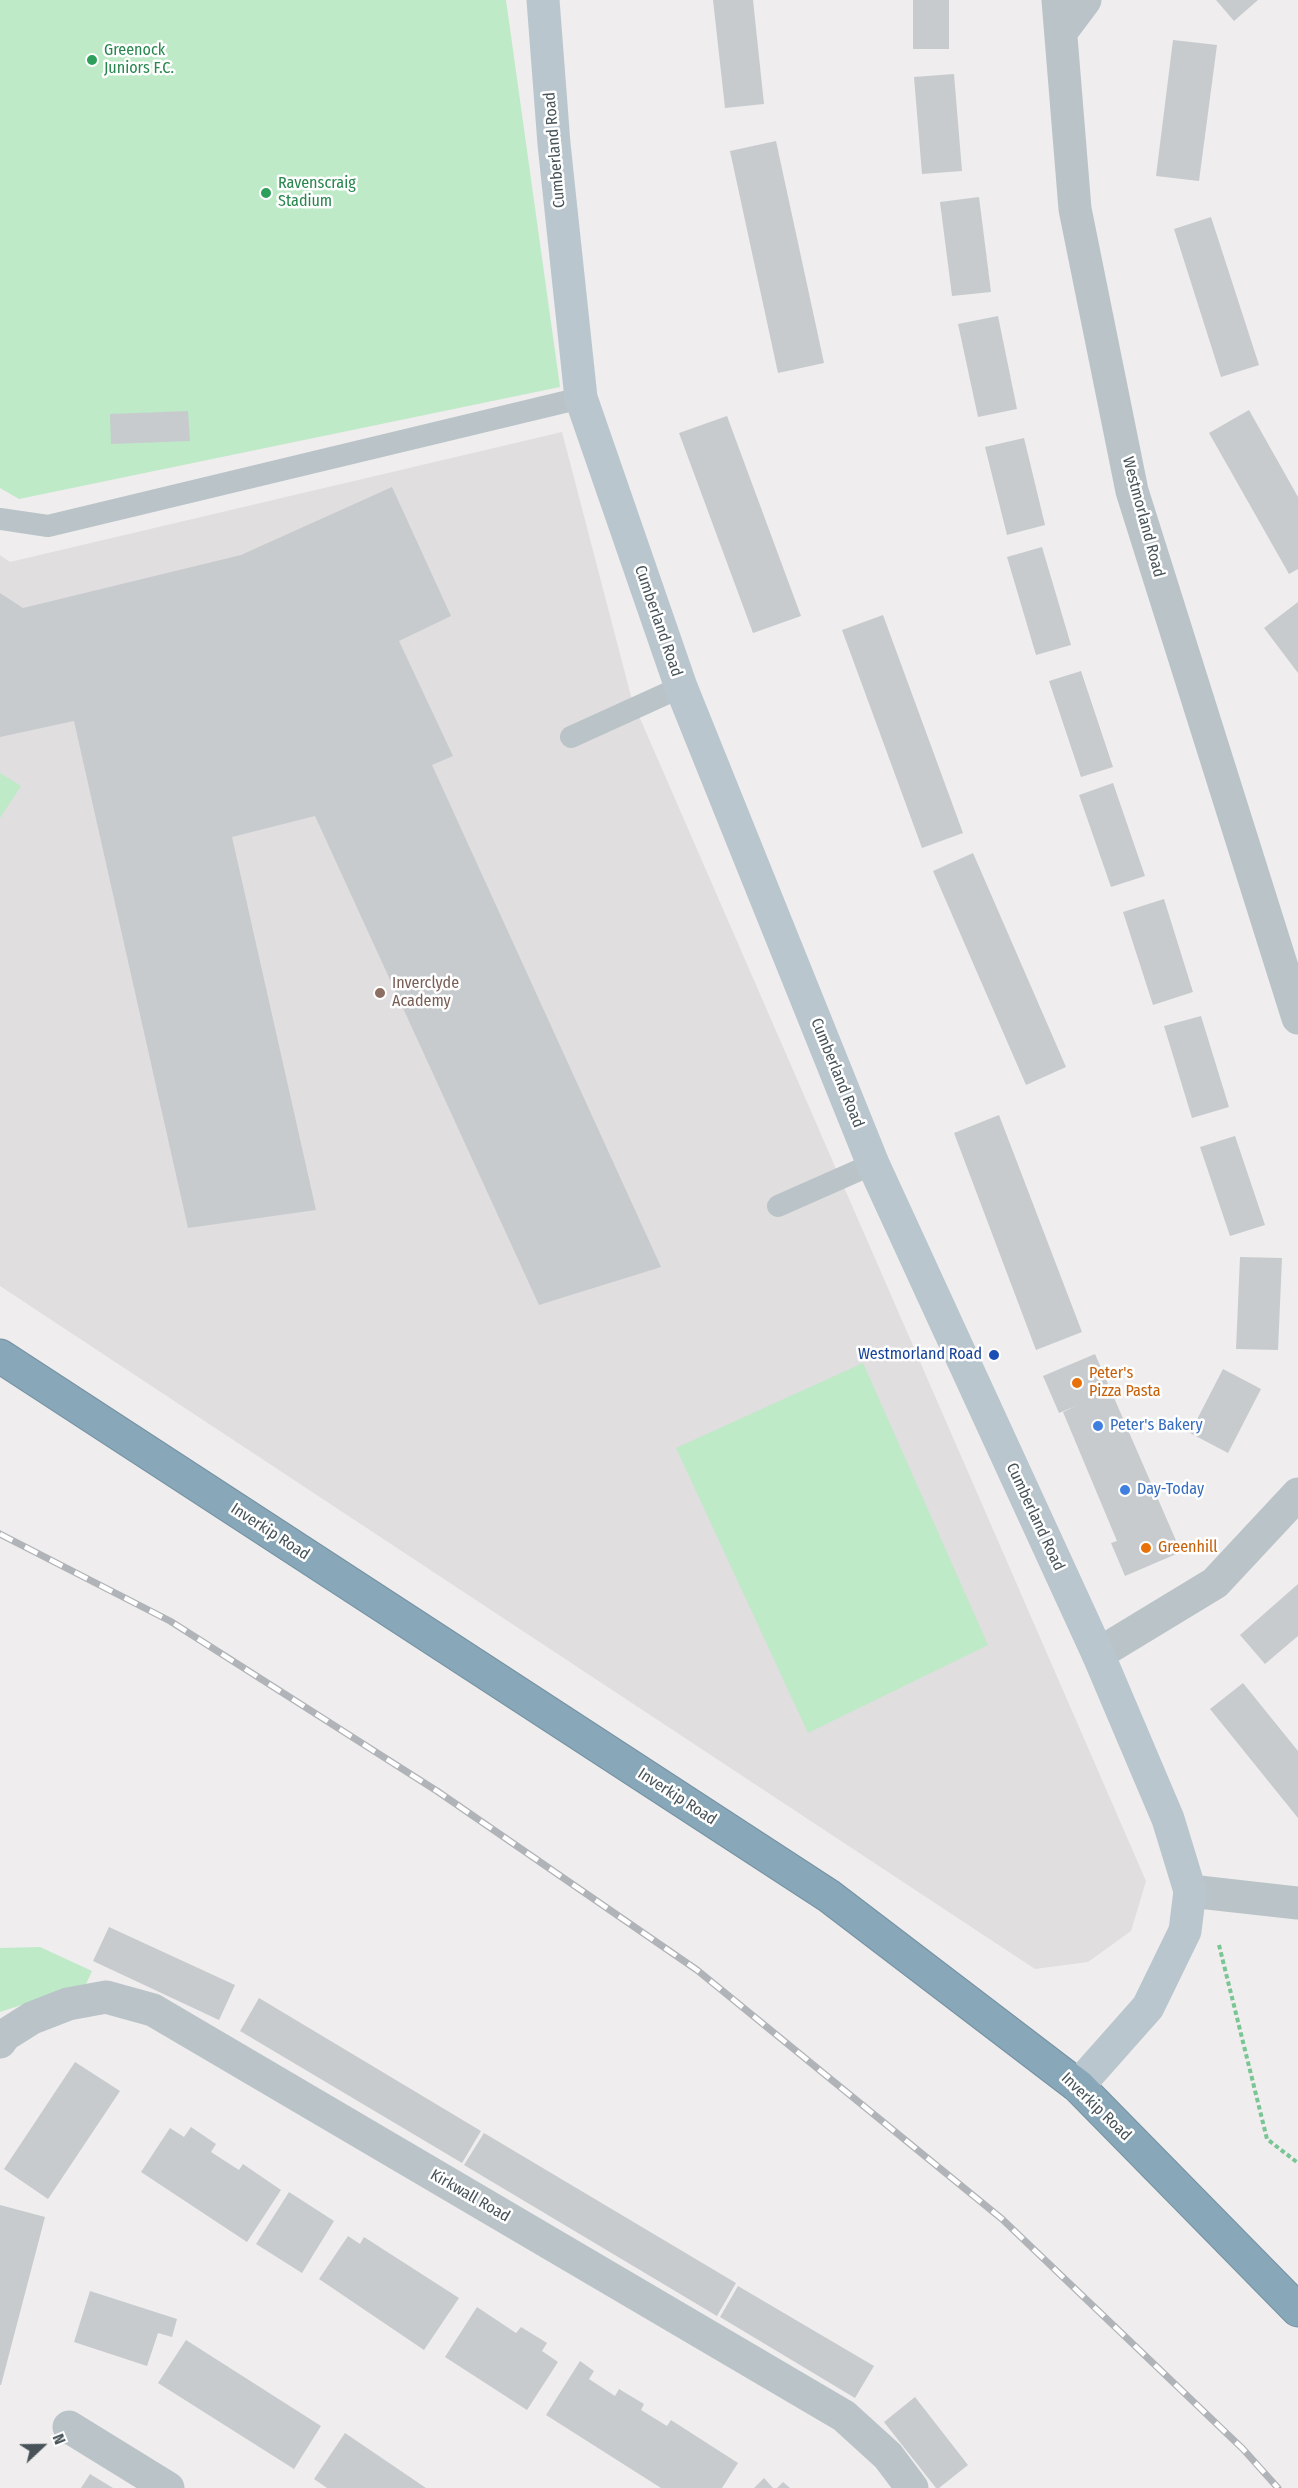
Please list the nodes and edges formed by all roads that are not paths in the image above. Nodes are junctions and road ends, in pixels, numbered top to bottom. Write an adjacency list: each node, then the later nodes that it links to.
1 (543, 0): 5 (street, Cumberland Road)
2 (1058, 0): 4 (street, Westmorland Road)
3 (1085, 0): 4 (street)
4 (1061, 32): 9 (street, Westmorland Road)
5 (580, 398): 6 (lane); 7 (street, Cumberland Road)
6 (0, 519)
7 (681, 687): 8 (lane); 10 (street, Cumberland Road)
8 (571, 737)
9 (1298, 1018)
10 (873, 1164): 11 (lane); 14 (street, Cumberland Road)
11 (778, 1206)
12 (0, 1356): 18 (highway, Inverkip Road)
13 (1298, 1494): 14 (street)
14 (1098, 1653): 15 (street, Cumberland Road)
15 (1190, 1891): 16 (street); 18 (street, Cumberland Road)
16 (1298, 1903)
17 (0, 2042): 22 (street, Kirkwall Road)
18 (1078, 2086): 19 (highway, Inverkip Road)
19 (1298, 2310)
20 (69, 2427): 21 (street)
21 (168, 2488)
22 (912, 2488)

